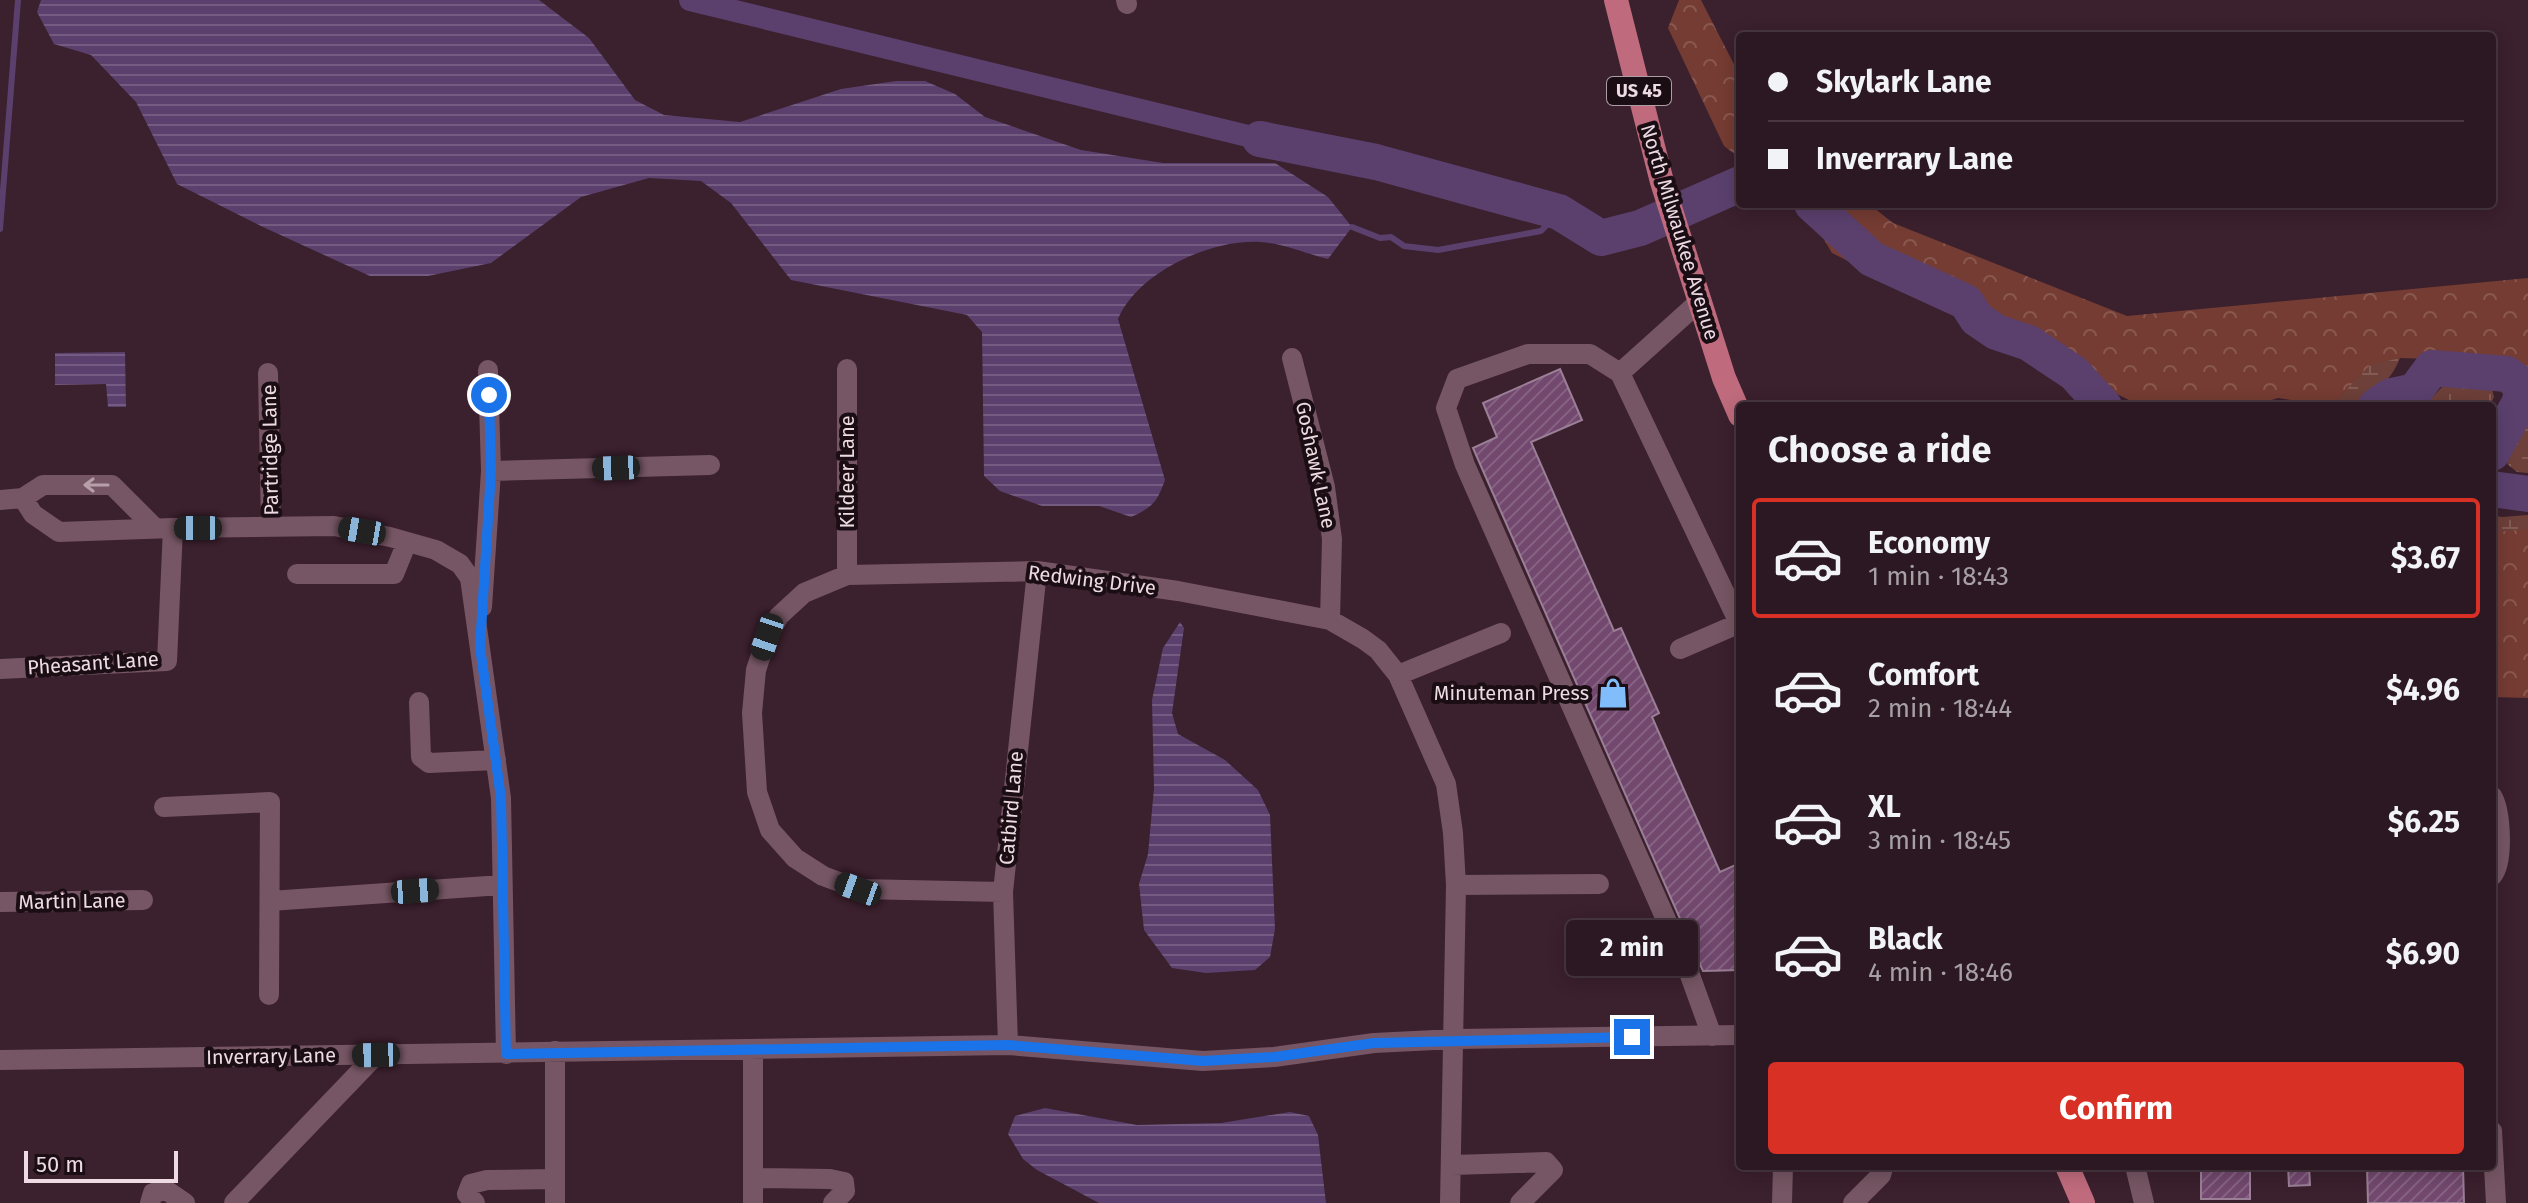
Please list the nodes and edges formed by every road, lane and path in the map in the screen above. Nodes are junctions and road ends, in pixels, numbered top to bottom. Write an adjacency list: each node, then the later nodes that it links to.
1 (1616, 0): 2 (main road, North Milwaukee Avenue / US 45)
2 (1700, 301): 7 (street); 8 (main road, North Milwaukee Avenue / US 45)
3 (1292, 358): 20 (street, Goshawk Lane)
4 (847, 369): 18 (street, Kildeer Lane)
5 (488, 370): 10 (street)
6 (268, 373): 13 (street, Partridge Lane)
7 (1620, 373): 19 (street); 41 (street)
8 (1736, 406)
9 (710, 465): 10 (street)
10 (491, 471): 23 (street)
11 (23, 498): 12 (street); 14 (street); 14 (street, one-way to 11)
12 (0, 500)
13 (271, 527): 14 (street); 15 (street)
14 (164, 528): 25 (street, Pheasant Lane)
15 (407, 542): 17 (street); 23 (street)
16 (1037, 571): 18 (street, Redwing Drive); 20 (street, Redwing Drive); 35 (street, Catbird Lane)
17 (297, 574)
18 (847, 575): 35 (street, Redwing Drive)
19 (1736, 616)
20 (1330, 620): 26 (street, Redwing Drive)
21 (1736, 626): 24 (street)
22 (1501, 633): 26 (street)
23 (480, 647): 28 (street)
24 (1680, 649)
25 (0, 669)
26 (1398, 675): 34 (street, Redwing Drive)
27 (419, 702): 28 (street)
28 (496, 760): 33 (street)
29 (2496, 803): 31 (street)
30 (164, 807): 37 (street)
31 (2496, 872)
32 (1599, 884): 34 (street)
33 (502, 885): 37 (street); 46 (street)
34 (1456, 885): 42 (street, Redwing Drive)
35 (1003, 892): 43 (street, Catbird Lane)
36 (143, 900): 38 (street, Martin Lane)
37 (270, 901): 39 (street)
38 (0, 902)
39 (269, 995)
40 (1736, 1035): 41 (street, Inverrary Lane)
41 (1712, 1036): 42 (street, Inverrary Lane)
42 (1455, 1039): 43 (street, Inverrary Lane); 49 (street, Redwing Drive)
43 (1008, 1045): 44 (street, Inverrary Lane)
44 (753, 1049): 45 (street, Inverrary Lane); 55 (street)
45 (555, 1051): 46 (street, Inverrary Lane); 56 (street)
46 (506, 1054): 47 (street, Inverrary Lane)
47 (376, 1055): 48 (street, Inverrary Lane); 59 (street)
48 (0, 1060)
49 (1452, 1165): 64 (street, Redwing Drive); 65 (street)
50 (1783, 1170): 66 (street)
51 (1882, 1170): 67 (street)
52 (2069, 1170): 68 (main road)
53 (2136, 1170): 69 (street)
54 (2494, 1170): 70 (street)
55 (753, 1178): 62 (street); 63 (street)
56 (554, 1179): 60 (street); 61 (street)
57 (150, 1203): 58 (street)
58 (185, 1203)
59 (234, 1203)
60 (475, 1203)
61 (555, 1203)
62 (753, 1203)
63 (833, 1203)
64 (1450, 1203)
65 (1520, 1203)
66 (1782, 1203)
67 (1853, 1203)
68 (2083, 1203)
69 (2144, 1203)
70 (2496, 1203)

